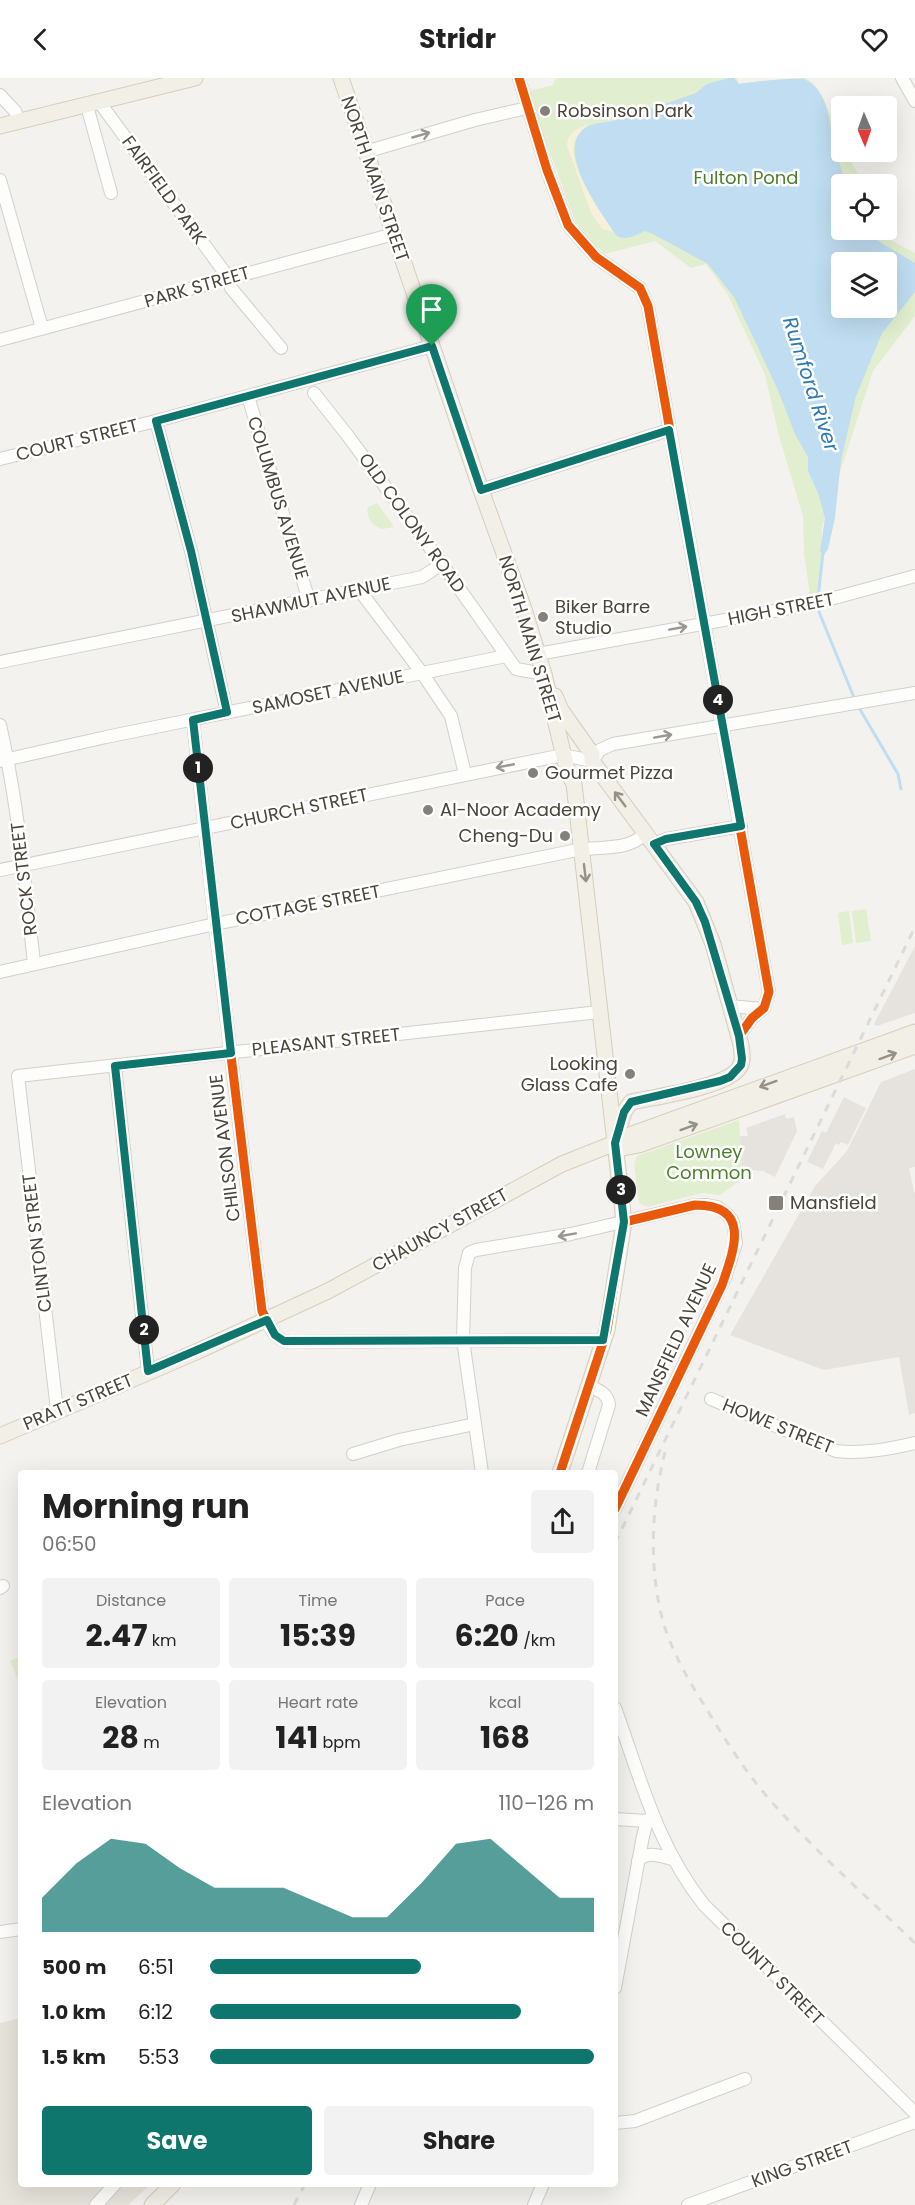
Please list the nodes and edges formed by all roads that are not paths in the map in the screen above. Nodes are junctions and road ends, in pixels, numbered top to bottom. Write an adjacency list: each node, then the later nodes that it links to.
1 (195, 78): 7 (main road)
2 (341, 78): 11 (main road, NORTH MAIN STREET)
3 (519, 78): 8 (street)
4 (902, 78): 6 (street)
5 (0, 94): 9 (street)
6 (915, 100)
7 (93, 104): 9 (main road); 13 (street); 15 (street, FAIRFIELD PARK)
8 (527, 108): 11 (street, one-way to 8); 23 (street)
9 (20, 122): 10 (main road)
10 (0, 126)
11 (365, 152): 14 (main road, NORTH MAIN STREET)
12 (0, 180): 16 (street)
13 (111, 193)
14 (394, 234): 15 (street, PARK STREET); 18 (main road, NORTH MAIN STREET)
15 (228, 277): 16 (street, PARK STREET); 19 (street)
16 (42, 328): 17 (street, PARK STREET)
17 (0, 340)
18 (432, 346): 21 (street, COURT STREET); 25 (main road, NORTH MAIN STREET)
19 (281, 348)
20 (314, 393): 26 (street, OLD COLONY ROAD)
21 (248, 396): 22 (street, COURT STREET); 29 (street, COLUMBUS AVENUE)
22 (156, 421): 24 (street, COURT STREET); 30 (street)
23 (669, 430): 25 (street); 31 (street)
24 (0, 459)
25 (481, 490): 32 (main road, NORTH MAIN STREET)
26 (442, 564): 28 (street, SHAWMUT AVENUE); 33 (street, OLD COLONY ROAD)
27 (915, 576): 31 (street, HIGH STREET)
28 (360, 591): 29 (street, SHAWMUT AVENUE); 35 (street)
29 (309, 601): 30 (street, SHAWMUT AVENUE)
30 (207, 621): 34 (street, SHAWMUT AVENUE); 38 (street)
31 (704, 624): 32 (street, HIGH STREET, one-way to 31); 41 (street)
32 (538, 654): 36 (main road, NORTH MAIN STREET)
33 (506, 656): 35 (street, SAMOSET AVENUE); 36 (street)
34 (0, 662)
35 (422, 673): 38 (street, SAMOSET AVENUE); 45 (street)
36 (544, 674): 42 (main road, NORTH MAIN STREET); 44 (main road)
37 (915, 693): 41 (street)
38 (227, 712): 39 (street, SAMOSET AVENUE)
39 (193, 720): 43 (street, SAMOSET AVENUE); 48 (street, CHILSON AVENUE)
40 (0, 725): 43 (street, ROCK STREET)
41 (723, 726): 44 (street, one-way to 41); 47 (street)
42 (563, 755): 44 (street); 45 (street, CHURCH STREET, one-way to 45); 46 (main road, NORTH MAIN STREET)
43 (4, 760): 51 (street, ROCK STREET)
44 (592, 761): 46 (main road); 49 (main road, one-way to 44)
45 (465, 774): 48 (street, CHURCH STREET)
46 (574, 784): 50 (main road, NORTH MAIN STREET)
47 (741, 826): 49 (street, COTTAGE STREET); 57 (street)
48 (205, 828): 51 (street, CHURCH STREET); 53 (street, CHILSON AVENUE)
49 (649, 838): 50 (street, COTTAGE STREET); 56 (main road)
50 (582, 849): 53 (street, COTTAGE STREET); 58 (main road, NORTH MAIN STREET, one-way to 58)
51 (23, 866): 52 (street, CHURCH STREET); 54 (street, ROCK STREET)
52 (0, 870)
53 (215, 924): 54 (street, COTTAGE STREET); 62 (street, CHILSON AVENUE)
54 (34, 963): 55 (street, COTTAGE STREET)
55 (0, 972)
56 (730, 1006): 57 (street); 60 (main road)
57 (762, 1009): 60 (street)
58 (599, 1012): 62 (street, PLEASANT STREET); 64 (main road, NORTH MAIN STREET)
59 (915, 1032): 67 (main road, CHAUNCY STREET, one-way to 67)
60 (739, 1036): 66 (main road)
61 (915, 1046): 67 (main road, CHAUNCY STREET, one-way to 61)
62 (231, 1053): 63 (street, PLEASANT STREET); 69 (street, CHILSON AVENUE)
63 (115, 1066): 65 (street, PLEASANT STREET); 72 (street)
64 (607, 1074): 66 (main road); 67 (main road, NORTH MAIN STREET)
65 (18, 1076): 75 (street, CLINTON STREET)
66 (631, 1102): 67 (main road)
67 (615, 1143): 68 (main road, NORTH MAIN STREET); 69 (main road, CHAUNCY STREET)
68 (624, 1222): 70 (street, MANSFIELD AVENUE, one-way to 70); 71 (main road, NORTH MAIN STREET); 83 (street, MANSFIELD AVENUE)
69 (267, 1320): 70 (street); 72 (main road, PRATT STREET)
70 (462, 1340): 71 (street); 76 (street)
71 (603, 1340): 73 (main road, NORTH MAIN STREET)
72 (148, 1371): 75 (main road, PRATT STREET)
73 (589, 1386): 81 (main road, NORTH MAIN STREET); 82 (street)
74 (711, 1399): 78 (street, HOWE STREET)
75 (57, 1410): 77 (main road, PRATT STREET)
76 (475, 1424): 79 (street); 80 (street)
77 (0, 1436)
78 (915, 1443)
79 (353, 1454)
80 (482, 1470)
81 (561, 1470)
82 (589, 1470)
83 (618, 1503)
84 (618, 1717): 85 (street)
85 (650, 1818): 86 (street); 87 (street, COUNTY STREET); 88 (street)
86 (618, 1819)
87 (672, 1859): 88 (street); 93 (street, COUNTY STREET)
88 (638, 1861): 91 (street)
89 (18, 1929): 90 (street)
90 (0, 1932)
91 (618, 1969)
92 (745, 2079): 95 (street)
93 (915, 2113)
94 (915, 2122): 104 (street, KING STREET)
95 (618, 2123)
96 (112, 2187): 100 (street)
97 (170, 2187): 101 (main road)
98 (369, 2187): 102 (street)
99 (542, 2187): 103 (street)
100 (96, 2205)
101 (152, 2205)
102 (361, 2205)
103 (534, 2205)
104 (688, 2205)

